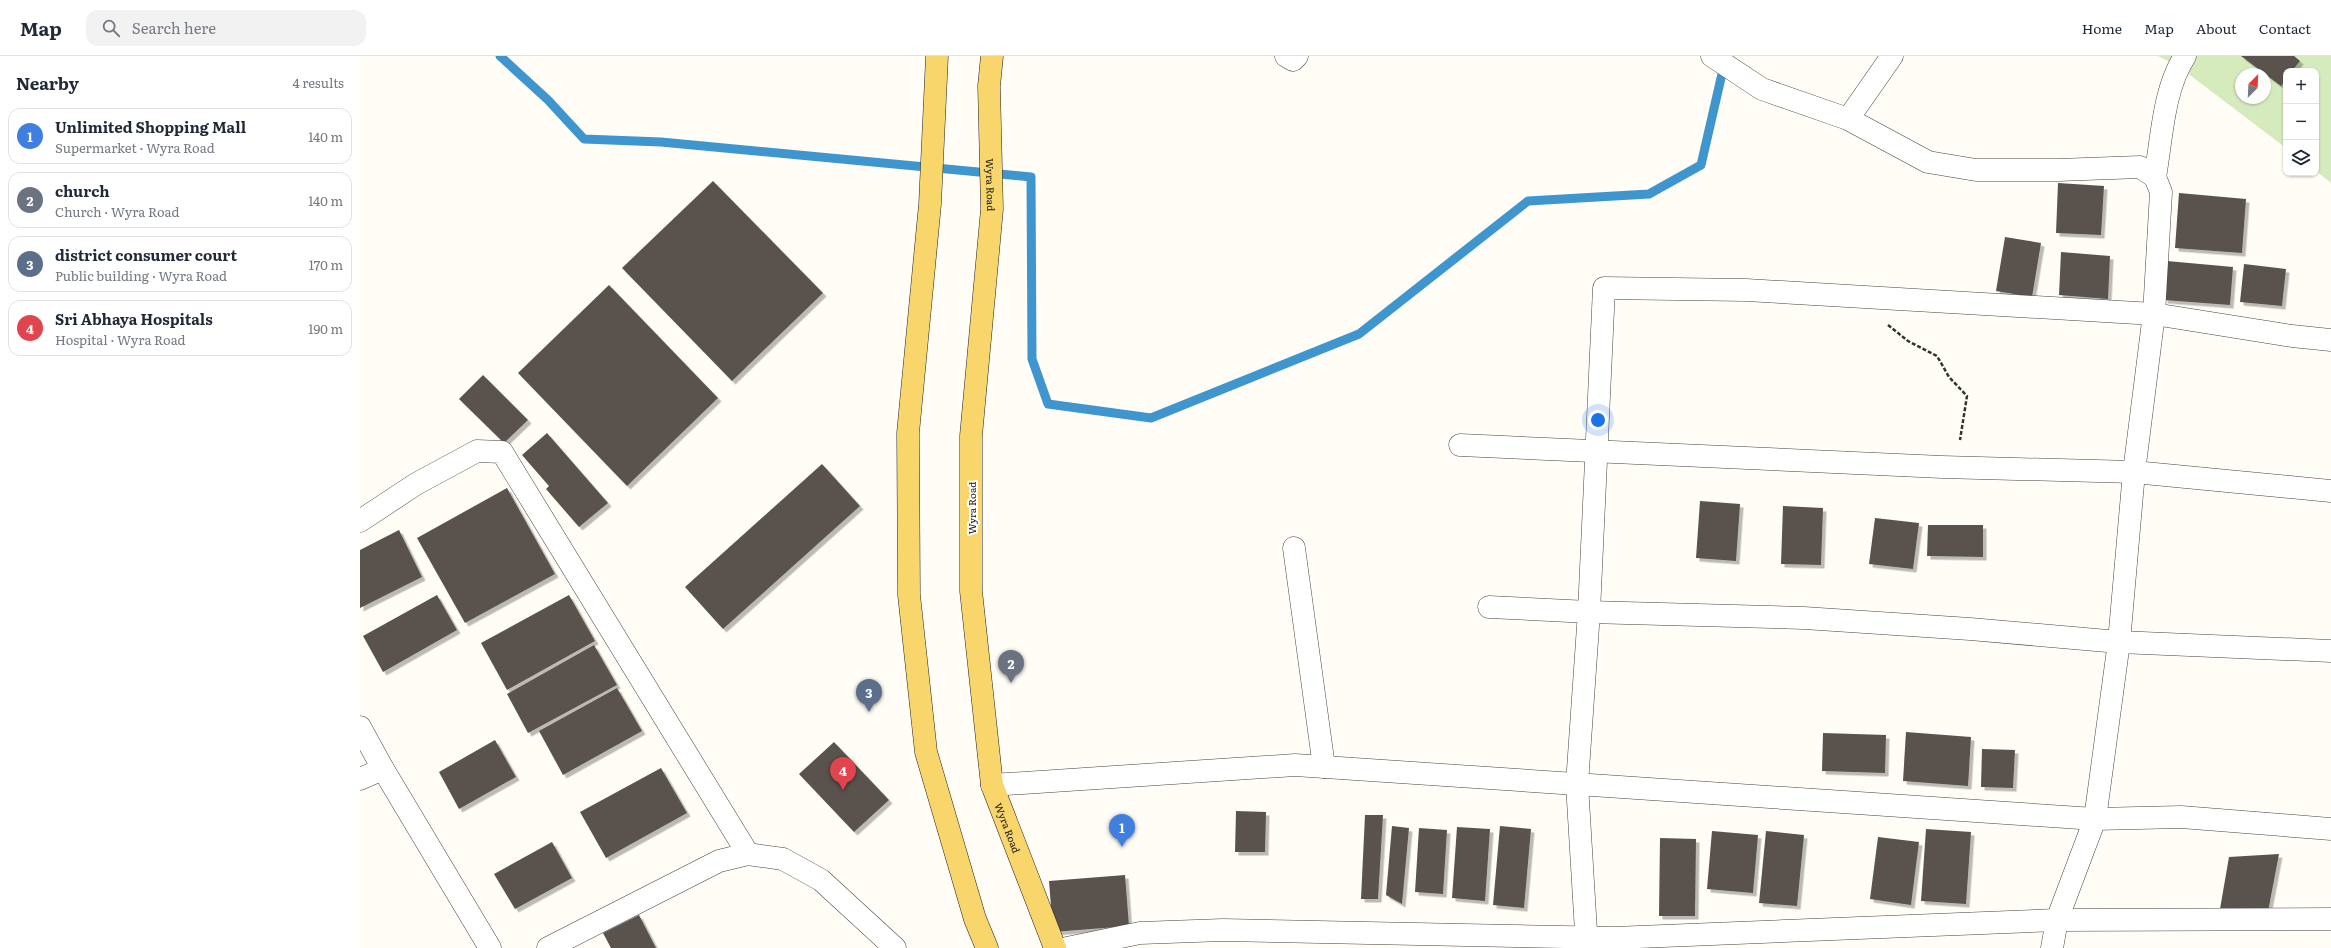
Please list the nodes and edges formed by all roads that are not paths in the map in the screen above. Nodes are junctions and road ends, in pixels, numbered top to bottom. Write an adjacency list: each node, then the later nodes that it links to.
1 (937, 56): 37 (main road)
2 (992, 56): 27 (main road, Wyra Road)
3 (1286, 56): 4 (street)
4 (1297, 56)
5 (1712, 56): 8 (street)
6 (1892, 56): 8 (street)
7 (2184, 56): 9 (street)
8 (1848, 119): 9 (street)
9 (2155, 177): 10 (street)
10 (2154, 314): 11 (street); 13 (street); 14 (street)
11 (2331, 340)
12 (1460, 445): 13 (street)
13 (1597, 451): 14 (street); 19 (street)
14 (2134, 472): 15 (street); 20 (street)
15 (2331, 491)
16 (360, 521): 30 (street)
17 (1294, 548): 23 (street)
18 (1489, 607): 19 (street)
19 (1589, 612): 20 (street); 26 (street)
20 (2119, 642): 21 (street); 28 (street)
21 (2331, 651)
22 (360, 727): 24 (street)
23 (1324, 767): 26 (street); 27 (street)
24 (383, 769): 25 (street); 34 (street)
25 (360, 779)
26 (1577, 784): 28 (street); 33 (street)
27 (992, 785): 38 (main road, Wyra Road)
28 (2095, 819): 29 (street); 32 (street)
29 (2331, 829)
30 (748, 854): 35 (street); 36 (street)
31 (2331, 919): 32 (street)
32 (2057, 920): 33 (street); 40 (street)
33 (1587, 943): 39 (street)
34 (490, 948)
35 (548, 948)
36 (895, 948)
37 (987, 948)
38 (1054, 948)
39 (1067, 948)
40 (2052, 948)

